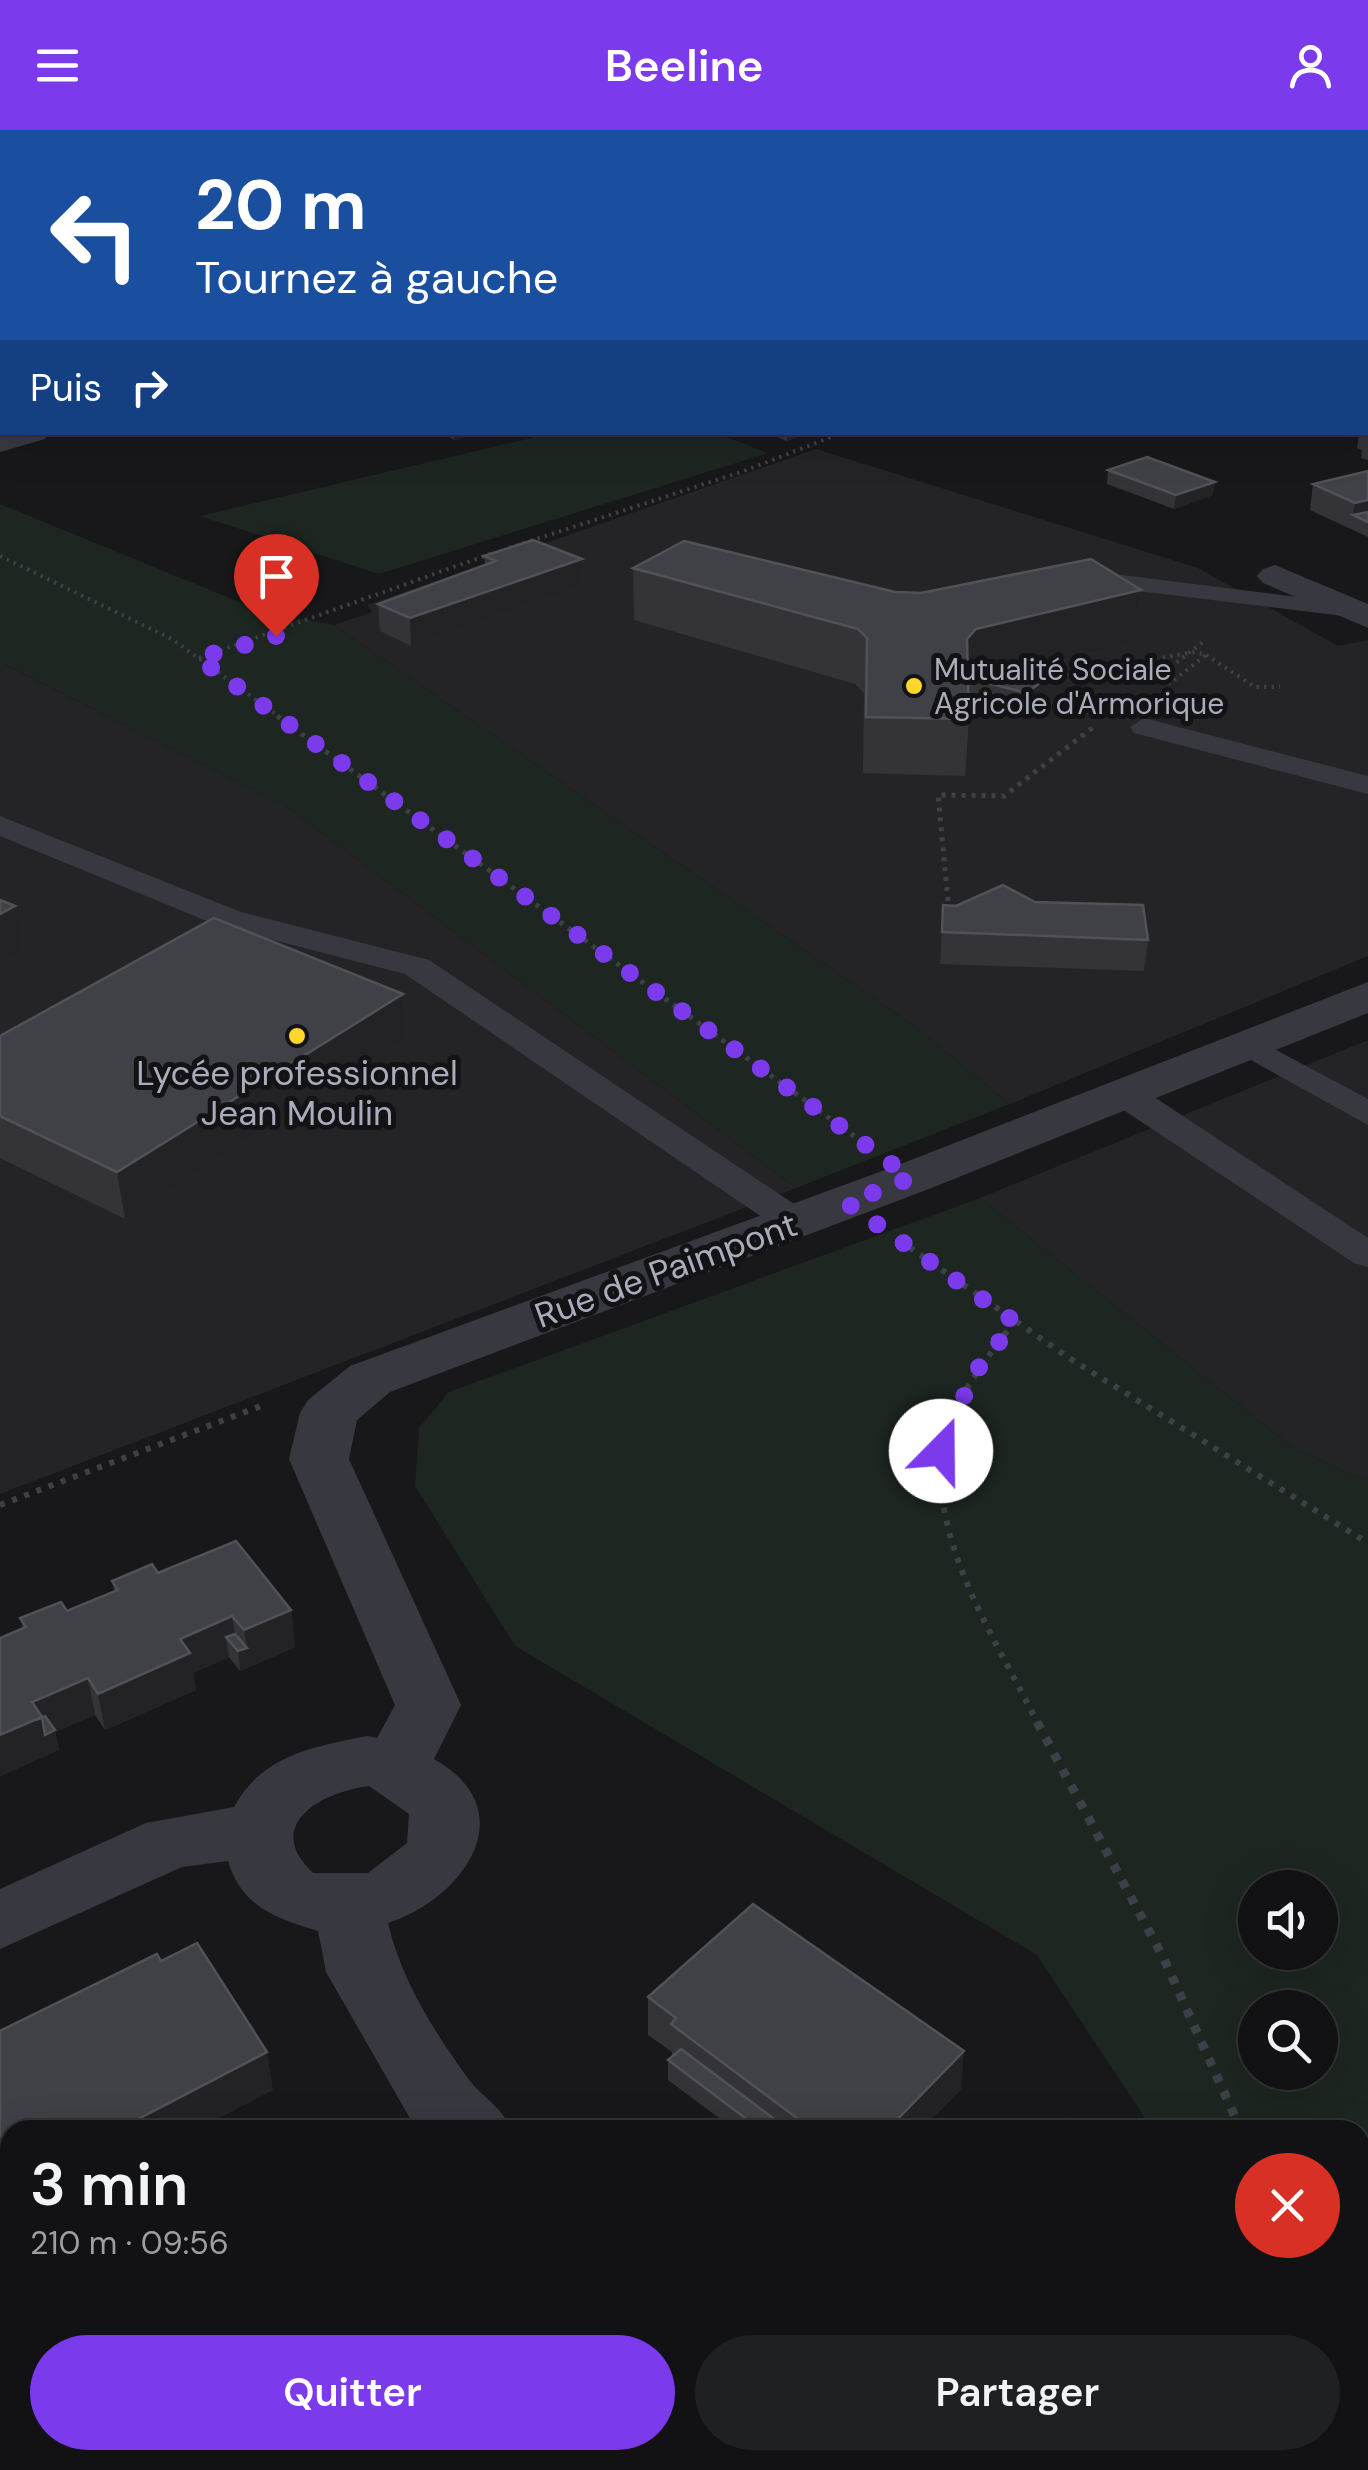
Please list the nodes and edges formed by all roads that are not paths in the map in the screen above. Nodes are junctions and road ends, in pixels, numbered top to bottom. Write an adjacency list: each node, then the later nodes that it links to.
1 (25, 435): 2 (street)
2 (0, 443)
3 (1275, 576): 5 (street)
4 (1106, 581): 5 (lane)
5 (1365, 615)
6 (1144, 727): 7 (lane)
7 (1368, 785)
8 (0, 824): 13 (lane)
9 (1368, 996): 10 (street, Rue de Paimpont)
10 (1250, 1046): 11 (street, Rue de Paimpont); 12 (lane)
11 (1126, 1095): 13 (street, Rue de Paimpont); 14 (lane)
12 (1368, 1114)
13 (795, 1222): 15 (street, Rue de Paimpont)
14 (1368, 1255)
15 (396, 1767): 16 (street); 17 (street)
16 (256, 1831): 17 (street); 18 (street)
17 (348, 1906): 19 (street)
18 (0, 1920)
19 (461, 2120)

